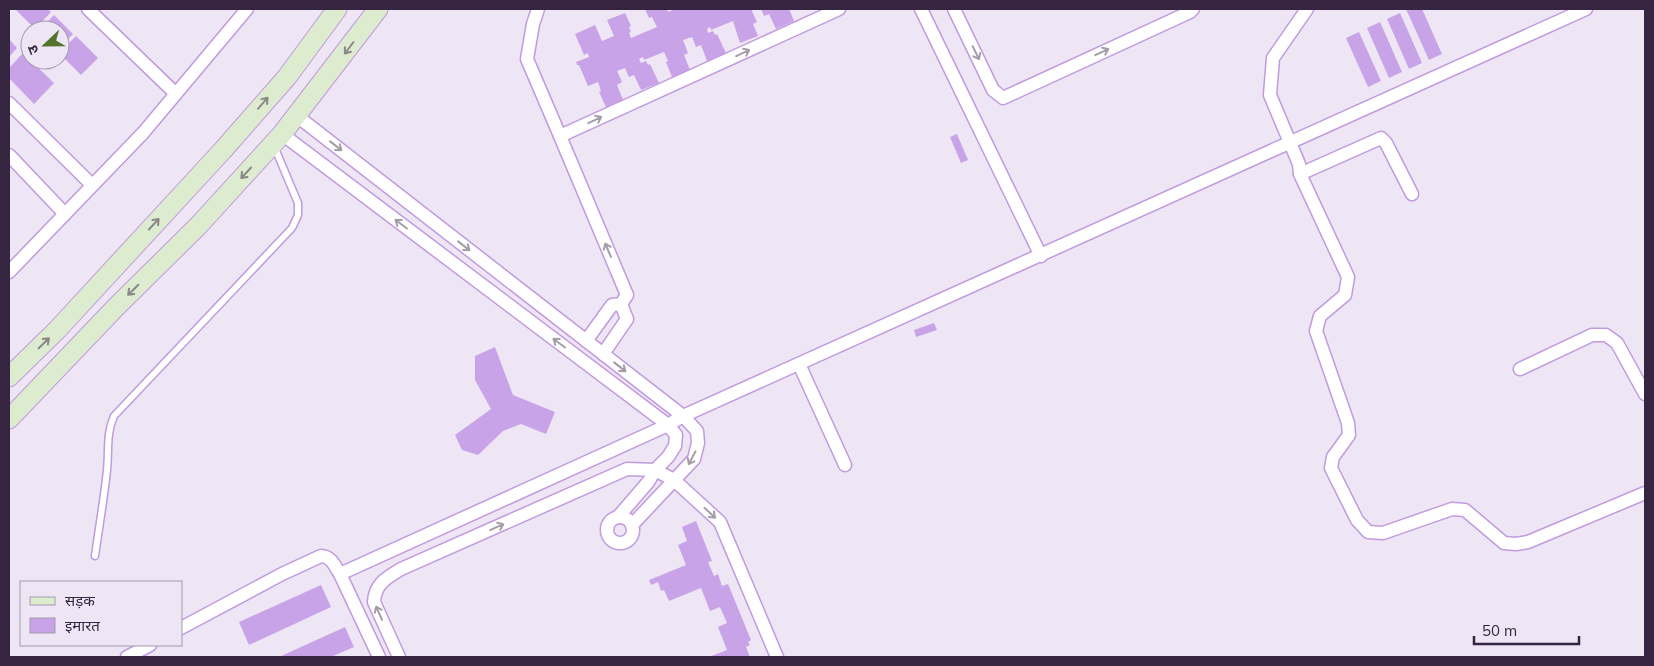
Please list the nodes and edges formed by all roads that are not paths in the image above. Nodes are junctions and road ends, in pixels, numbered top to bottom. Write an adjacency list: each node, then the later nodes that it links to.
1 (88, 9): 12 (street)
2 (247, 9): 12 (street)
3 (337, 9): 30 (street, one-way to 3)
4 (378, 9): 14 (street, one-way to 14)
5 (538, 9): 15 (street)
6 (839, 9): 15 (street, one-way to 6)
7 (921, 9): 23 (street)
8 (954, 9): 9 (street, one-way to 9)
9 (1193, 9)
10 (1307, 9): 17 (street)
11 (1586, 9): 17 (street)
12 (175, 93): 20 (street)
13 (9, 102): 20 (street)
14 (297, 116): 16 (street); 26 (street, one-way to 26)
15 (560, 136): 25 (street, one-way to 15)
16 (278, 140): 33 (street, one-way to 33); 34 (street, one-way to 16); 41 (lane)
17 (1287, 144): 19 (street); 23 (street)
18 (9, 155): 22 (street)
19 (1299, 173): 21 (street); 38 (street)
20 (92, 185): 22 (street)
21 (1412, 194)
22 (65, 214): 24 (street)
23 (1041, 256): 28 (street)
24 (9, 272)
25 (621, 304): 26 (street); 27 (street)
26 (586, 341): 27 (street)
27 (603, 354): 32 (street, one-way to 32)
28 (798, 364): 32 (street); 35 (street)
29 (1520, 369): 31 (street)
30 (9, 377)
31 (1645, 394)
32 (682, 416): 34 (street); 37 (street, one-way to 37)
33 (9, 419)
34 (668, 424): 36 (street); 42 (street)
35 (845, 465)
36 (656, 470): 37 (street); 39 (street); 47 (street, one-way to 36)
37 (674, 480): 40 (street); 48 (street, one-way to 48)
38 (1645, 492)
39 (618, 517): 40 (street); 40 (street)
40 (632, 525)
41 (94, 556)
42 (340, 574): 43 (street); 46 (street)
43 (182, 627)
44 (148, 646): 45 (street)
45 (127, 657)
46 (379, 657)
47 (399, 657)
48 (777, 657)

